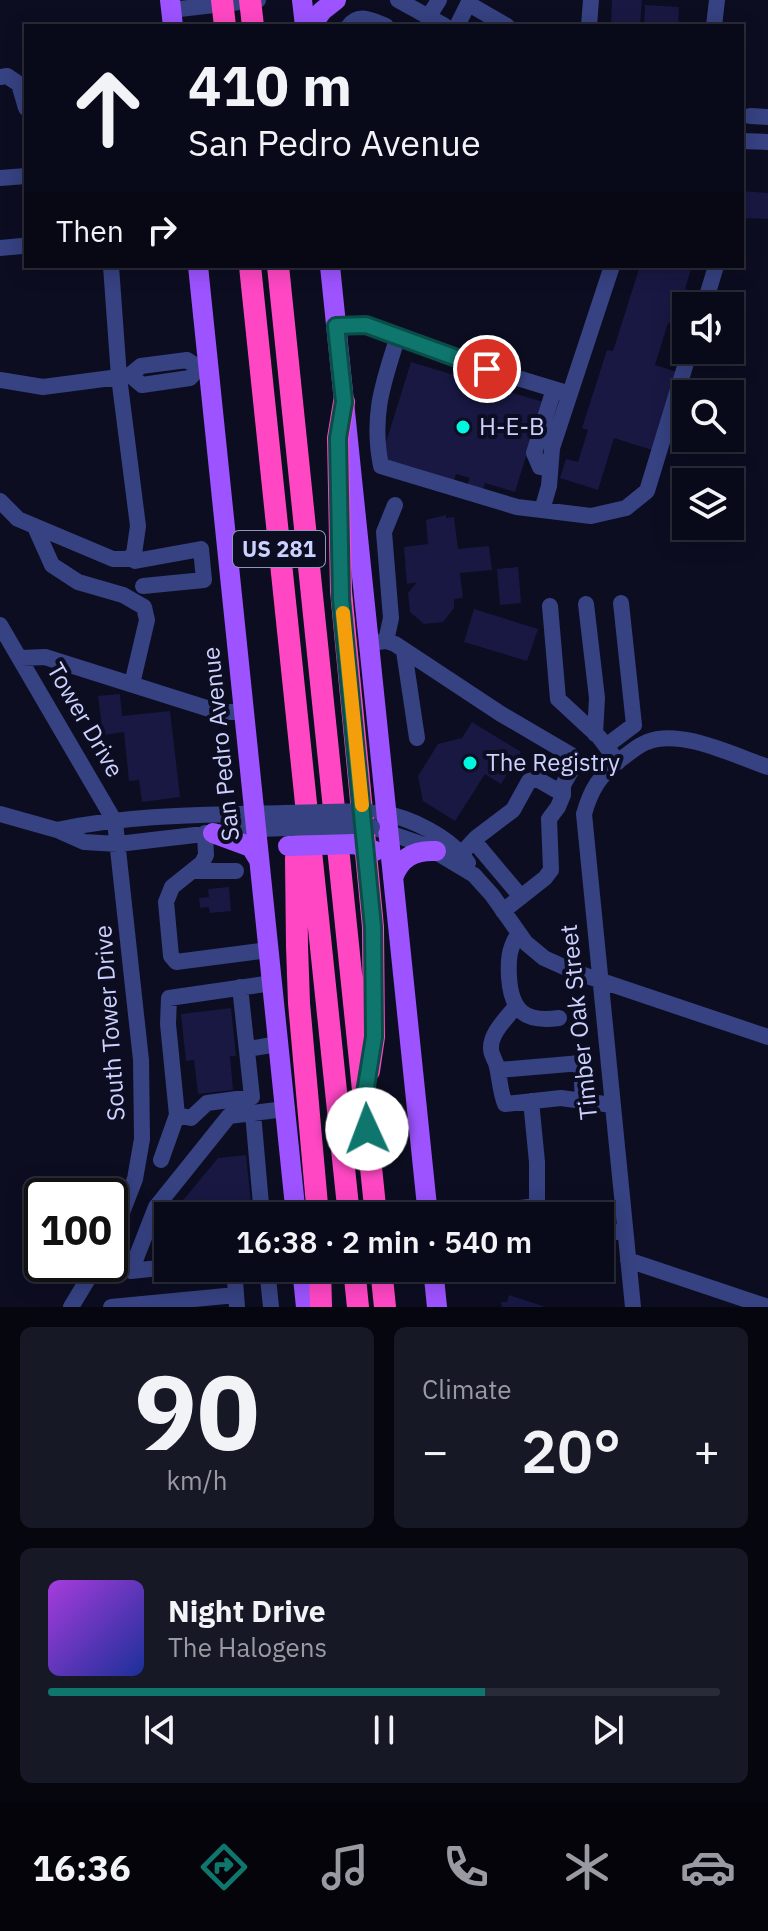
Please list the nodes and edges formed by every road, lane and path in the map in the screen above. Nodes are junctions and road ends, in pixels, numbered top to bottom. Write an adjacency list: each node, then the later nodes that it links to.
1 (222, 0): 13 (highway, bridge)
2 (250, 0): 14 (highway, bridge)
3 (258, 0): 11 (street)
4 (302, 0): 15 (main road)
5 (336, 0): 16 (main road)
6 (439, 0): 12 (street)
7 (591, 0): 22 (street)
8 (717, 0): 23 (street)
9 (408, 2): 12 (street)
10 (470, 2): 20 (street); 21 (street)
11 (171, 12)
12 (429, 16): 19 (street)
13 (225, 24)
14 (253, 24)
15 (305, 24)
16 (312, 24)
17 (351, 24): 18 (street)
18 (381, 24)
19 (442, 24)
20 (458, 24)
21 (504, 24)
22 (589, 24)
23 (714, 24)
24 (0, 77): 25 (street)
25 (24, 101)
26 (750, 116): 27 (street)
27 (768, 117)
28 (744, 141): 29 (street)
29 (768, 142)
30 (24, 176): 31 (street)
31 (0, 178)
32 (22, 246): 33 (street)
33 (0, 248)
34 (111, 268): 47 (street)
35 (198, 268): 46 (main road, San Pedro Avenue)
36 (250, 268): 82 (highway, US 281)
37 (278, 268): 106 (highway, US 281)
38 (330, 268): 42 (main road)
39 (611, 268): 50 (street)
40 (715, 268): 41 (street)
41 (708, 292)
42 (336, 326): 43 (street); 51 (main road)
43 (398, 336): 50 (street); 54 (street)
44 (160, 363): 46 (street); 47 (street); 49 (street)
45 (686, 364): 54 (street)
46 (202, 368): 49 (street); 67 (main road, San Pedro Avenue)
47 (125, 376): 48 (street); 49 (street); 56 (street)
48 (0, 380)
49 (161, 382)
50 (562, 392): 54 (street)
51 (344, 402): 63 (main road); 106 (highway)
52 (0, 501): 55 (street)
53 (395, 505): 63 (street)
54 (542, 510)
55 (35, 527): 56 (street); 60 (street)
56 (135, 557): 57 (street); 57 (street)
57 (143, 586): 60 (street)
58 (621, 603): 69 (street)
59 (586, 604): 69 (street)
60 (143, 606): 66 (street)
61 (550, 606): 69 (street)
62 (0, 625): 65 (street, Tower Drive)
63 (377, 642): 64 (street); 76 (main road)
64 (404, 651): 68 (street); 73 (street)
65 (21, 658): 66 (street); 72 (street, Tower Drive)
66 (132, 684): 67 (street)
67 (244, 712): 78 (main road, San Pedro Avenue)
68 (417, 738)
69 (600, 740): 70 (street)
70 (618, 762): 71 (street, Timber Oak Street); 97 (street, Timber Oak Street)
71 (768, 767)
72 (96, 789): 77 (street, Tower Drive); 79 (street)
73 (563, 794): 84 (street); 93 (street)
74 (0, 814): 81 (street)
75 (192, 816): 77 (street); 78 (street); 83 (street)
76 (379, 821): 80 (street, bridge); 86 (street); 87 (street); 91 (main road)
77 (115, 822): 79 (street); 85 (street, Tower Drive)
78 (255, 822): 80 (street); 83 (street); 88 (main road, San Pedro Avenue)
79 (82, 825): 81 (street)
80 (286, 829): 88 (main road); 91 (main road, bridge)
81 (57, 830): 85 (street)
82 (309, 832): 118 (highway); 119 (highway, US 281)
83 (204, 834): 85 (street); 88 (main road); 89 (street)
84 (474, 841): 87 (street); 93 (street)
85 (118, 844): 114 (street, South Tower Drive)
86 (436, 851): 91 (main road); 92 (street)
87 (461, 854): 92 (street)
88 (260, 870): 96 (main road, San Pedro Avenue)
89 (194, 871): 90 (street); 96 (street)
90 (236, 871)
91 (393, 875): 121 (main road)
92 (474, 875): 94 (street)
93 (521, 897): 94 (street)
94 (503, 911): 95 (street)
95 (518, 934): 97 (street); 100 (street)
96 (269, 950): 98 (main road, San Pedro Avenue)
97 (599, 979): 102 (street); 109 (street, Timber Oak Street)
98 (272, 983): 99 (street); 103 (main road, San Pedro Avenue)
99 (240, 987): 104 (street); 112 (street)
100 (516, 1006): 101 (street); 105 (street)
101 (559, 1018)
102 (768, 1037)
103 (278, 1044): 104 (street); 110 (main road, San Pedro Avenue)
104 (248, 1049): 112 (street)
105 (498, 1070): 107 (street); 108 (street)
106 (364, 1099): 120 (highway, US 281)
107 (531, 1101): 108 (street); 122 (street)
108 (583, 1102): 109 (street)
109 (612, 1105): 124 (street, Timber Oak Street)
110 (285, 1109): 111 (street); 117 (main road, San Pedro Avenue)
111 (253, 1113): 115 (street); 116 (street)
112 (177, 1115): 113 (street)
113 (161, 1160)
114 (128, 1197)
115 (160, 1202)
116 (261, 1202)
117 (295, 1202)
118 (317, 1202)
119 (348, 1202)
120 (375, 1202)
121 (427, 1202)
122 (536, 1202)
123 (154, 1212): 127 (street)
124 (625, 1231): 125 (street); 126 (street, Timber Oak Street)
125 (614, 1232)
126 (628, 1260): 144 (street, Timber Oak Street); 145 (street)
127 (154, 1269)
128 (86, 1282): 136 (street)
129 (268, 1282): 138 (street)
130 (303, 1282): 139 (main road)
131 (320, 1282): 140 (highway)
132 (355, 1282): 141 (highway)
133 (382, 1282): 142 (highway)
134 (434, 1282): 143 (main road)
135 (237, 1301): 137 (street)
136 (71, 1307)
137 (111, 1307)
138 (271, 1307)
139 (306, 1307)
140 (321, 1307)
141 (358, 1307)
142 (385, 1307)
143 (437, 1307)
144 (633, 1307)
145 (768, 1307)

